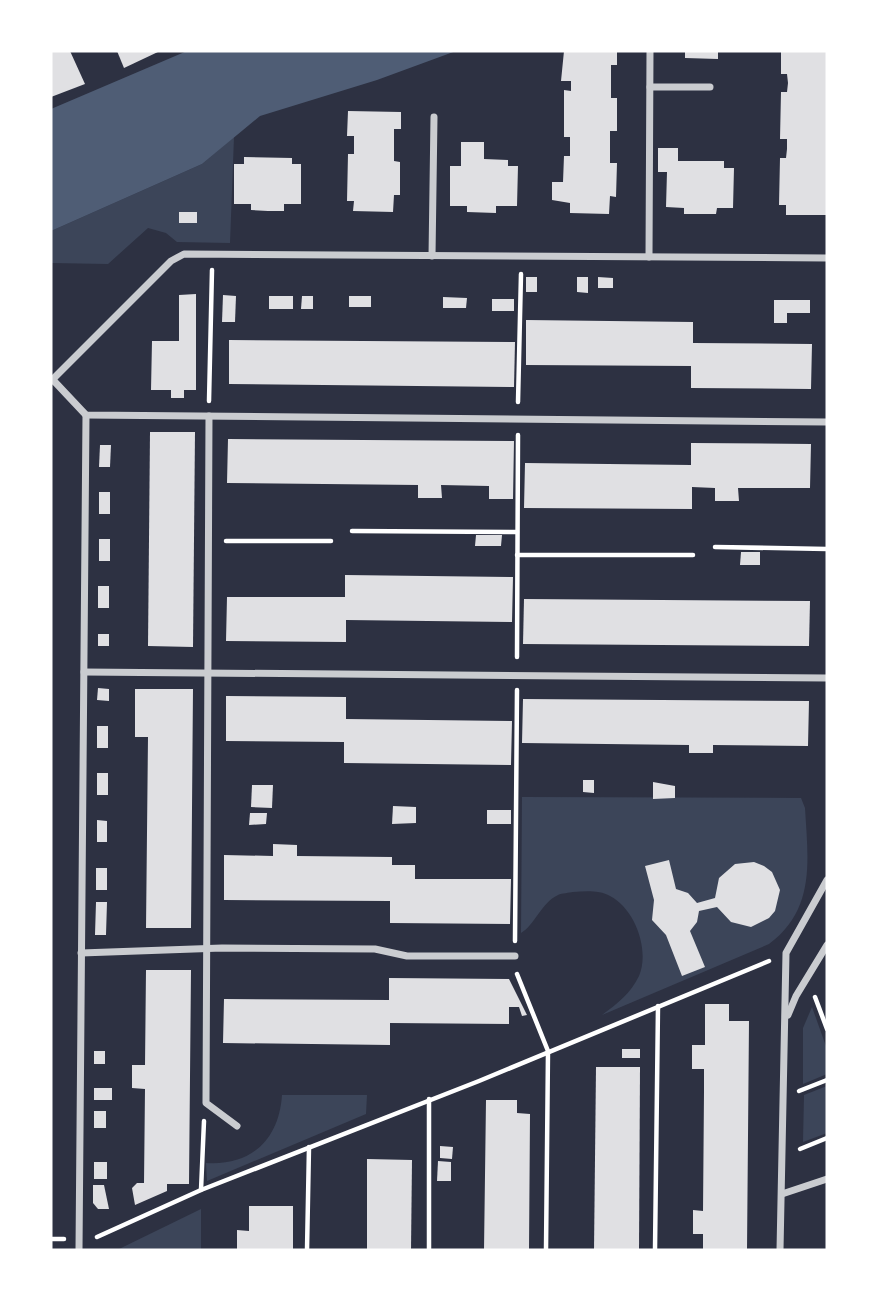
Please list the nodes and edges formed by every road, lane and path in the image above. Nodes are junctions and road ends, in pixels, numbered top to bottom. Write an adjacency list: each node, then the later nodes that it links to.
1 (650, 51): 2 (street)
2 (650, 87): 3 (street); 8 (street)
3 (710, 87)
4 (434, 117): 6 (street)
5 (212, 255): 6 (street); 10 (street); 12 (path)
6 (432, 256): 7 (street)
7 (521, 256): 8 (street); 13 (path)
8 (649, 257): 9 (street)
9 (827, 258)
10 (52, 381): 11 (street)
11 (86, 415): 12 (street); 23 (street)
12 (209, 416): 13 (street); 17 (street)
13 (518, 421): 14 (street); 16 (path)
14 (827, 422)
15 (352, 531): 16 (path)
16 (517, 532): 21 (path)
17 (208, 541): 18 (path); 24 (street)
18 (331, 541)
19 (715, 547): 20 (path)
20 (827, 549)
21 (517, 555): 22 (path); 25 (path)
22 (693, 555)
23 (84, 672): 24 (street); 30 (street)
24 (207, 674): 25 (street); 29 (street)
25 (517, 676): 26 (street); 32 (path)
26 (827, 678)
27 (827, 880): 31 (street)
28 (827, 945): 33 (street)
29 (206, 951): 30 (street); 32 (street); 41 (street)
30 (81, 953): 50 (street)
31 (786, 953): 34 (path); 35 (street)
32 (514, 956): 37 (path)
33 (807, 977): 35 (street); 36 (path)
34 (658, 1006): 37 (path); 54 (path)
35 (785, 1027): 39 (street)
36 (827, 1029)
37 (548, 1051): 40 (path); 53 (path)
38 (827, 1080): 39 (path)
39 (784, 1096): 45 (street)
40 (429, 1099): 44 (path); 52 (path)
41 (206, 1102): 42 (street); 47 (path)
42 (237, 1126)
43 (827, 1138): 45 (path)
44 (309, 1147): 47 (path); 51 (path)
45 (782, 1155): 48 (street)
46 (827, 1179): 48 (street)
47 (201, 1190): 49 (path)
48 (782, 1194): 55 (street)
49 (97, 1237)
50 (79, 1250)
51 (307, 1250)
52 (429, 1250)
53 (545, 1250)
54 (655, 1250)
55 (780, 1250)

